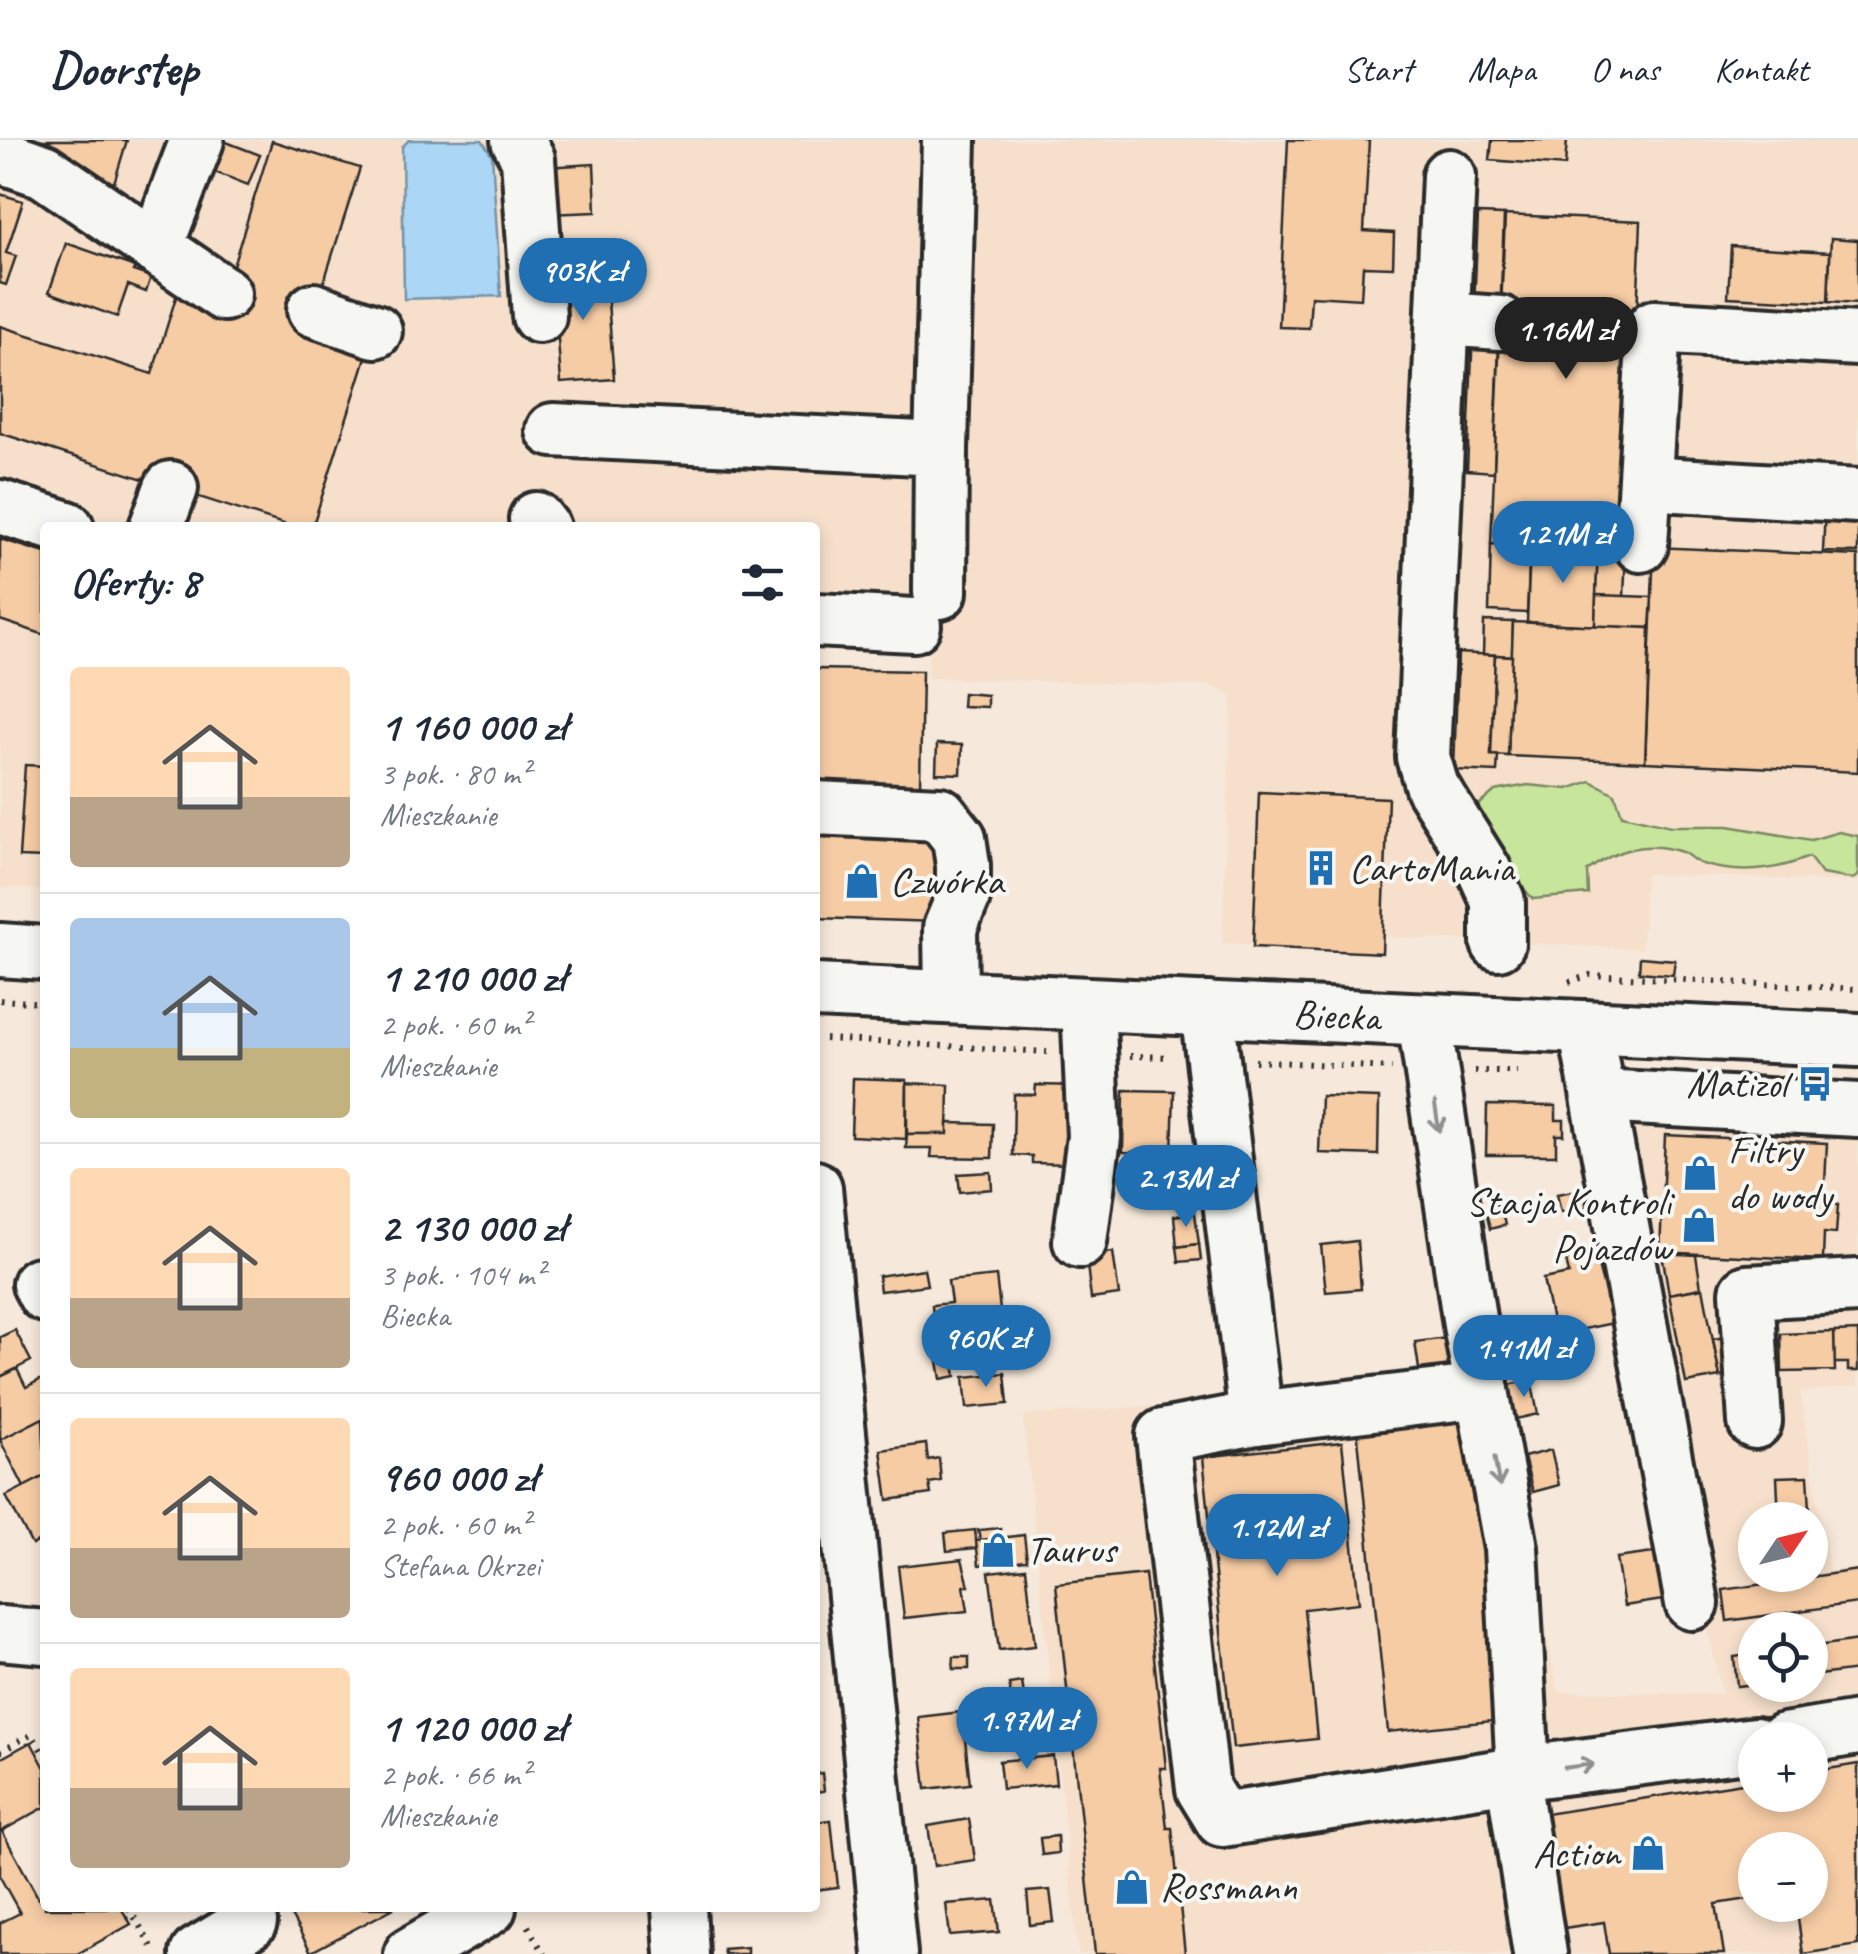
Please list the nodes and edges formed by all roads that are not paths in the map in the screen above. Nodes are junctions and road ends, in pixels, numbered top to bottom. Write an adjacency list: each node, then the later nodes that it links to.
1 (197, 140): 6 (street)
2 (519, 140): 9 (street)
3 (950, 140): 15 (street)
4 (0, 156): 6 (street)
5 (1449, 176): 10 (street)
6 (156, 247): 7 (street)
7 (224, 294)
8 (314, 310): 12 (street)
9 (539, 316)
10 (1442, 319): 11 (street); 23 (street)
11 (1501, 323)
12 (374, 331)
13 (1858, 339): 16 (street)
14 (553, 430): 15 (street)
15 (942, 449): 21 (street)
16 (1645, 483): 17 (street); 20 (street)
17 (1858, 496)
18 (0, 506): 19 (street)
19 (49, 522)
20 (1642, 545)
21 (820, 619)
22 (820, 808): 27 (street)
23 (1498, 943)
24 (0, 950): 25 (street)
25 (40, 953)
26 (820, 990): 27 (street, Biecka)
27 (951, 997): 28 (street, Biecka)
28 (1088, 1004): 29 (street, Biecka); 36 (street)
29 (1207, 1010): 30 (street, Biecka); 39 (street)
30 (1424, 1020): 31 (street, Biecka); 38 (street, one-way to 38)
31 (1585, 1027): 32 (street, Biecka); 33 (street)
32 (1858, 1040)
33 (1598, 1096): 34 (street); 41 (street)
34 (1858, 1110)
35 (820, 1236): 44 (street)
36 (1080, 1241)
37 (1858, 1286): 40 (street)
38 (1482, 1391): 39 (street); 48 (street, one-way to 48)
39 (1256, 1418): 48 (street)
40 (1755, 1422)
41 (1692, 1603)
42 (0, 1634): 43 (street)
43 (40, 1637)
44 (838, 1689): 55 (street)
45 (1858, 1728): 46 (street)
46 (1828, 1733)
47 (1738, 1746): 48 (street, one-way to 47)
48 (1523, 1773): 56 (street)
49 (680, 1912): 54 (street)
50 (508, 1915): 53 (street)
51 (253, 1928): 52 (street)
52 (197, 1954)
53 (411, 1954)
54 (682, 1954)
55 (890, 1954)
56 (1540, 1954)

